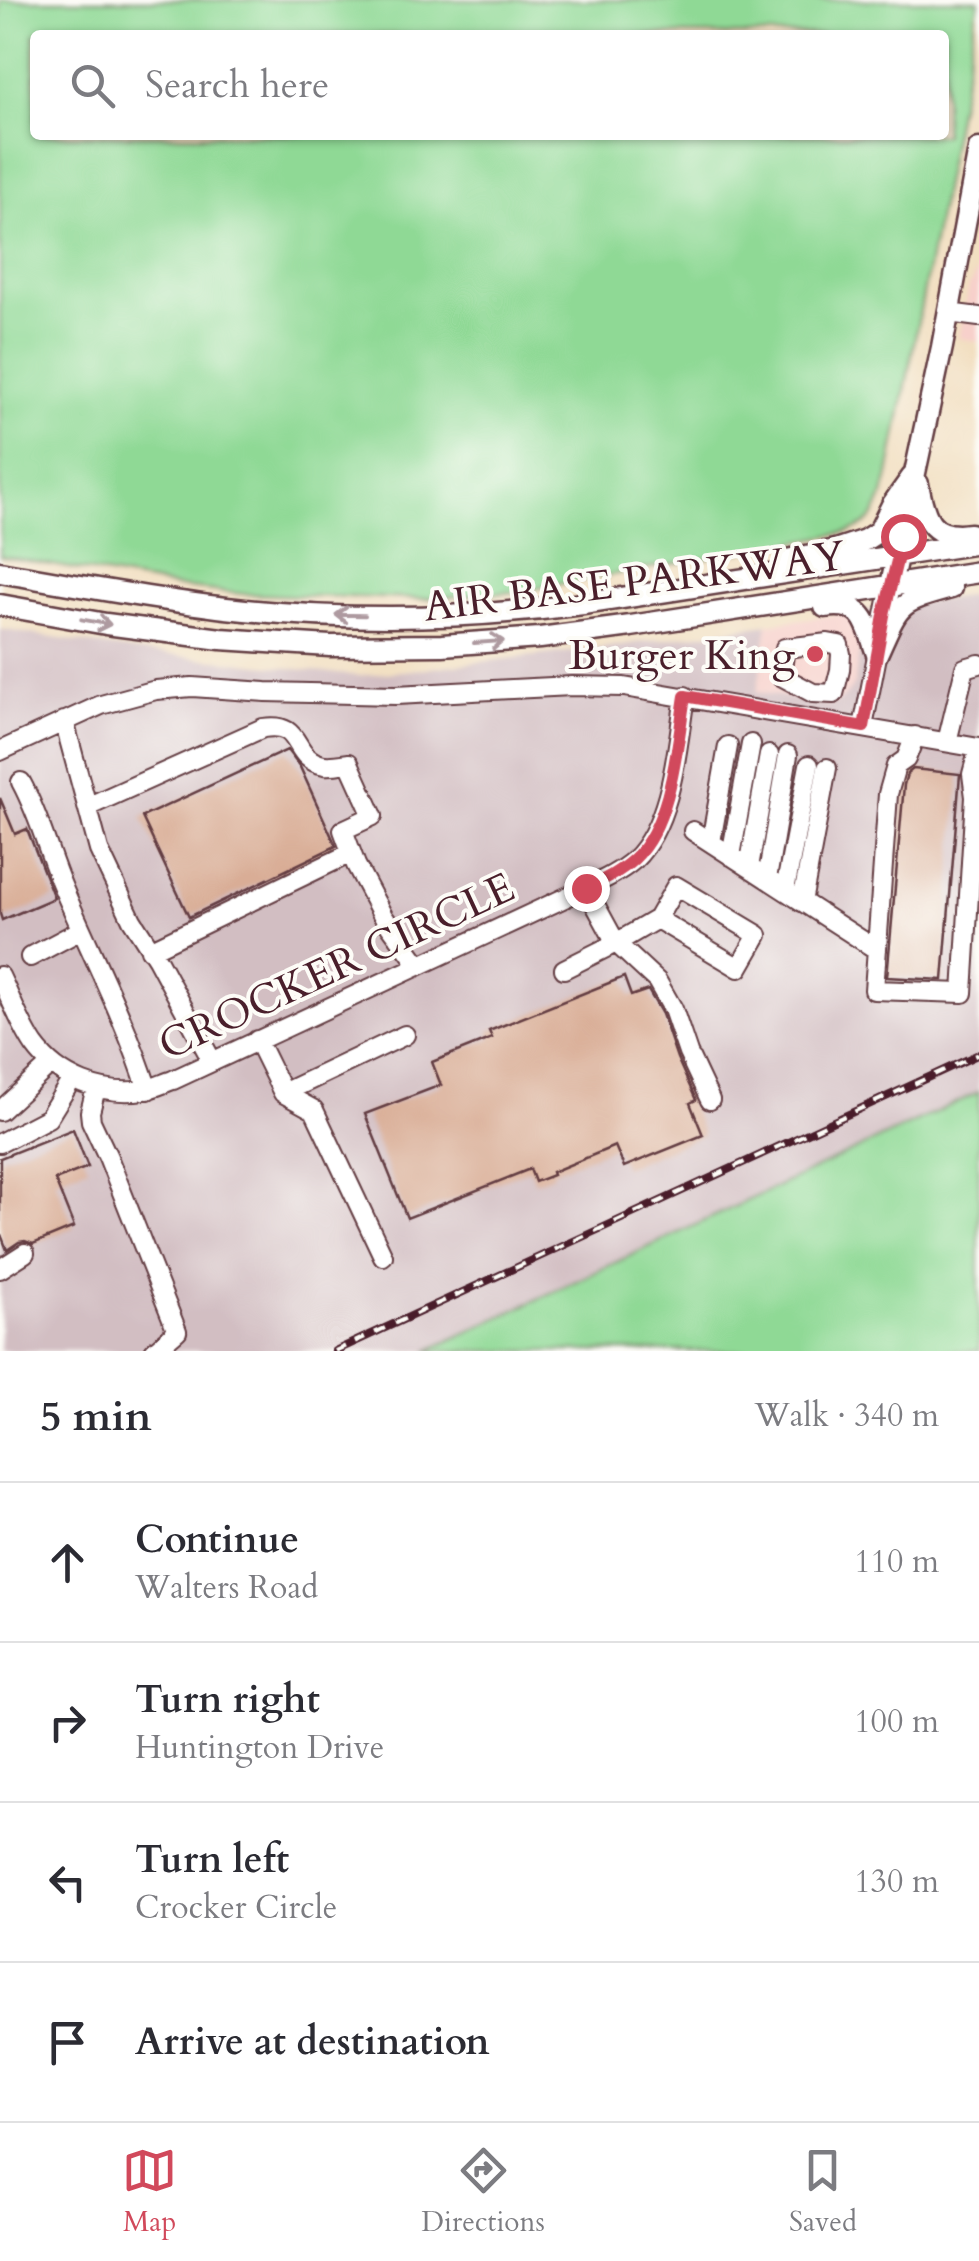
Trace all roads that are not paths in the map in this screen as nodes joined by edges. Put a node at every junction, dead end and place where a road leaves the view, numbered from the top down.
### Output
1 (979, 149) edge
2 (971, 240) edge
3 (948, 312) junction
4 (979, 317) edge
5 (916, 472) junction
6 (979, 532) edge
7 (979, 543) edge
8 (898, 556) junction
9 (0, 572) edge
10 (979, 572) edge
11 (979, 580) edge
12 (891, 585) junction
13 (666, 592) junction
14 (0, 605) edge
15 (680, 618) junction
16 (877, 654) junction
17 (979, 664) edge
18 (685, 696) junction
19 (64, 721) junction
20 (864, 727) junction
21 (915, 736) junction
22 (948, 742) junction
23 (750, 744) dead end
24 (728, 746) dead end
25 (979, 748) edge
26 (0, 751) edge
27 (21, 782) dead end
28 (88, 807) junction
29 (693, 831) dead end
30 (711, 842) junction
31 (352, 853) junction
32 (731, 856) junction
33 (749, 867) junction
34 (768, 879) junction
35 (586, 888) junction
36 (785, 890) junction
37 (802, 902) junction
38 (657, 919) junction
39 (81, 930) junction
40 (616, 943) junction
41 (150, 950) junction
42 (876, 950) junction
43 (30, 957) dead end
44 (419, 964) junction
45 (564, 969) dead end
46 (0, 976) edge
47 (971, 988) edge
48 (405, 1035) dead end
49 (258, 1040) junction
50 (212, 1062) junction
51 (51, 1064) junction
52 (72, 1078) junction
53 (96, 1088) junction
54 (148, 1090) junction
55 (283, 1093) junction
56 (710, 1100) dead end
57 (1, 1107) edge
58 (0, 1143) edge
59 (25, 1253) dead end
60 (383, 1256) dead end
61 (0, 1269) edge
62 (154, 1351) edge

1 - 2 main road
2 - 3 main road
3 - 4 street
3 - 5 main road
5 - 6 main road
5 - 8 main road
5 - 13 main road
7 - 8 main road, AIR BASE PARKWAY
8 - 12 main road
8 - 13 main road, AIR BASE PARKWAY
13 -> 9 main road, AIR BASE PARKWAY
10 - 12 main road, AIR BASE PARKWAY
11 - 16 main road
12 - 15 main road, AIR BASE PARKWAY
12 - 16 street
14 -> 15 main road, AIR BASE PARKWAY
15 - 16 main road
16 - 20 street
17 - 22 street
18 - 19 street
18 - 20 street
18 - 35 street, CROCKER CIRCLE
19 - 26 street
19 - 28 street
20 - 21 street
21 - 22 street
21 - 42 street
22 - 25 street
23 - 32 street
24 - 30 street
25 - 47 street
27 - 39 street
28 - 31 street
28 - 41 street
29 - 30 street
30 - 32 street
31 - 41 street
31 - 44 street
32 - 33 street
33 - 34 street
33 - 34 street
34 - 36 street
35 - 40 street
35 - 44 street, CROCKER CIRCLE
36 - 37 street
36 - 37 street
37 - 42 street
38 - 38 street
38 - 40 street
39 - 43 street
39 - 54 street
40 - 45 street
40 - 56 street
41 - 50 street
42 - 47 street
44 - 49 street, CROCKER CIRCLE
46 - 51 street, CROCKER CIRCLE
48 - 55 street
49 - 50 street, CROCKER CIRCLE
49 - 55 street
50 - 54 street, CROCKER CIRCLE
51 - 52 street, CROCKER CIRCLE
51 - 57 street
52 - 53 street, CROCKER CIRCLE
52 - 58 street
53 - 54 street, CROCKER CIRCLE
53 - 62 street
55 - 60 street
59 - 61 street

